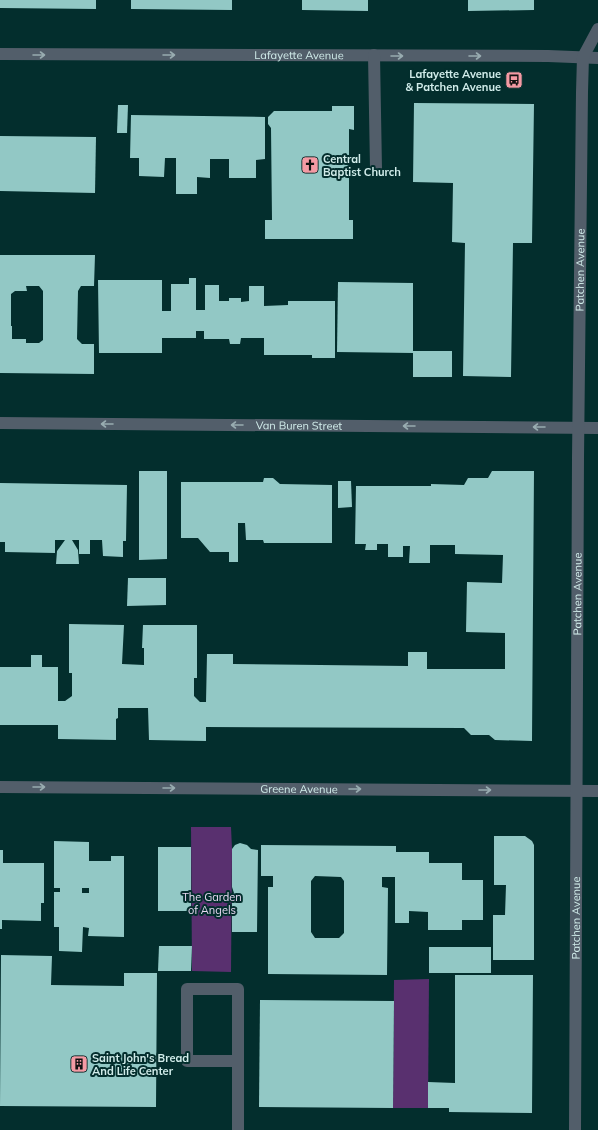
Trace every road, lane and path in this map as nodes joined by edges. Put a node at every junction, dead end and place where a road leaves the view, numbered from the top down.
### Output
1 (598, 29) edge
2 (0, 54) edge
3 (374, 55) junction
4 (583, 58) junction
5 (598, 58) edge
6 (376, 169) dead end
7 (0, 423) edge
8 (578, 427) junction
9 (598, 428) edge
10 (0, 787) edge
11 (577, 791) junction
12 (598, 791) edge
13 (238, 1061) junction
14 (238, 1130) edge
15 (575, 1130) edge

1 - 4 street
2 -> 3 street, Lafayette Avenue
3 -> 4 street, Lafayette Avenue
3 - 6 street
4 - 5 street, Lafayette Avenue
4 - 8 street, Patchen Avenue
8 -> 7 street, Van Buren Street
8 - 9 street, Van Buren Street
8 - 11 street, Patchen Avenue
10 -> 11 street, Greene Avenue
11 - 12 street, Greene Avenue
11 - 15 street, Patchen Avenue
13 - 13 street
13 - 14 street

